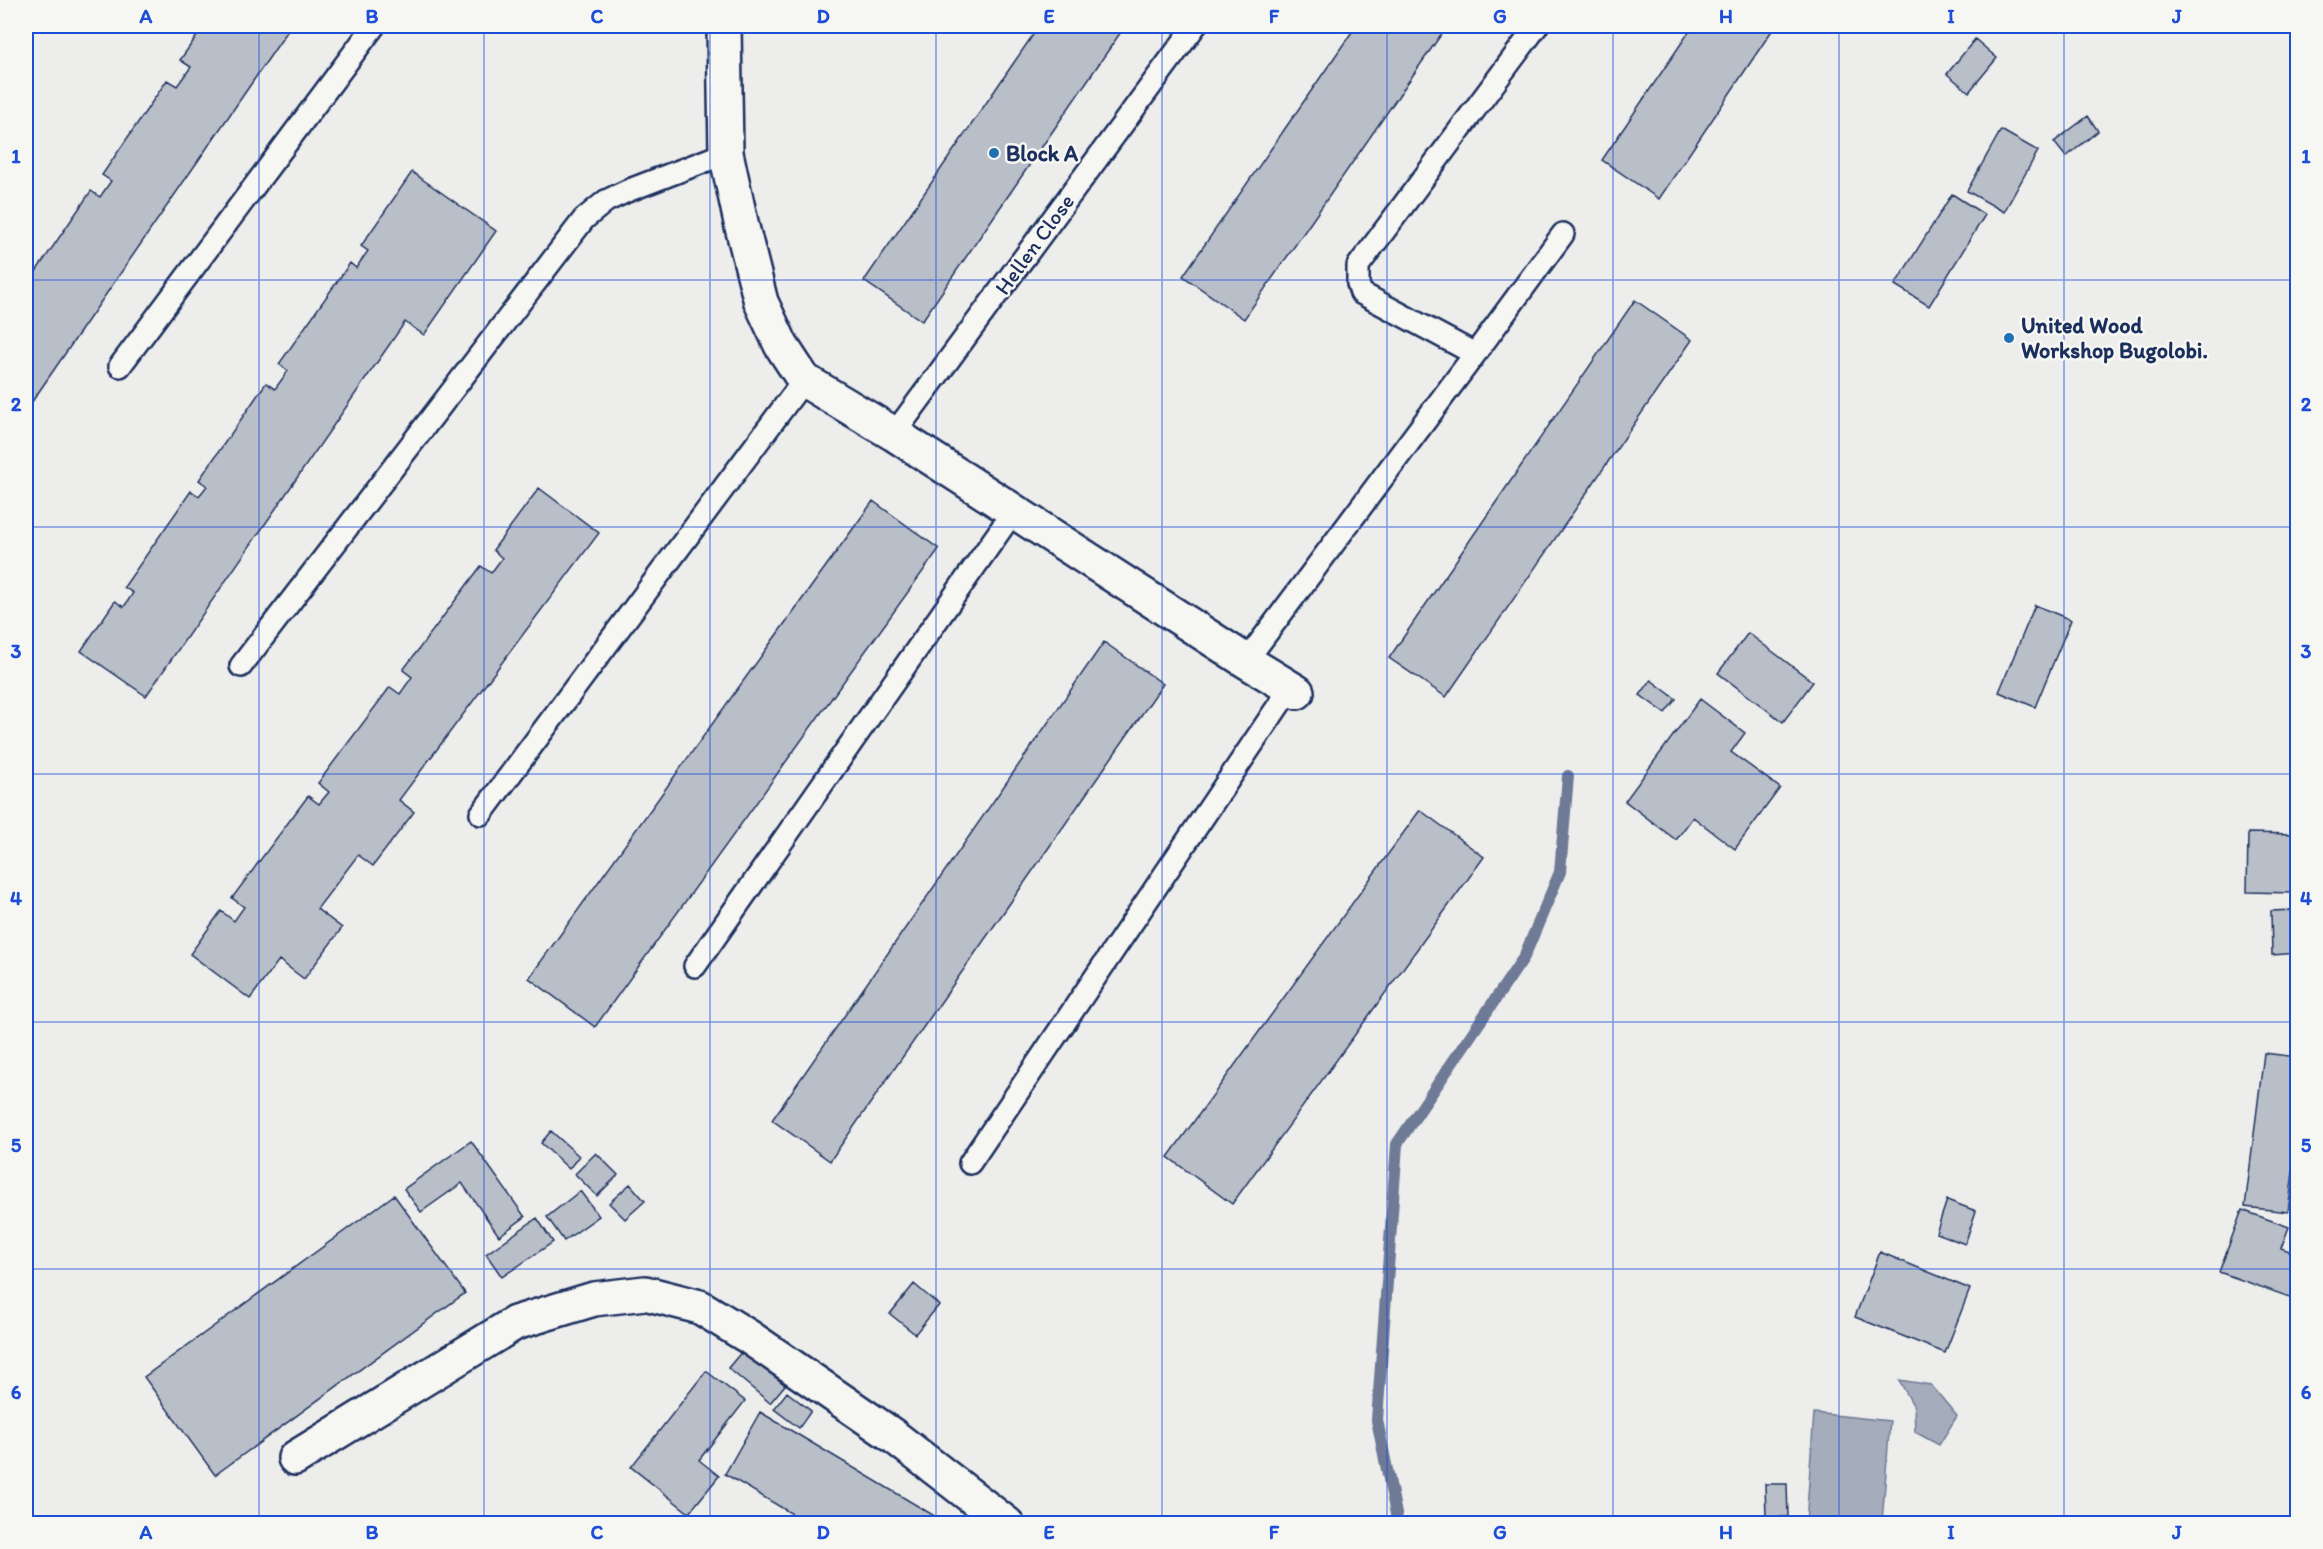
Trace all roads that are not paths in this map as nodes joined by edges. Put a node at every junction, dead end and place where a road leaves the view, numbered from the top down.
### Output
1 (374, 26) edge
2 (724, 26) edge
3 (1196, 26) edge
4 (1537, 26) edge
5 (726, 153) junction
6 (1563, 234) dead end
7 (1475, 354) junction
8 (120, 366) dead end
9 (804, 380) junction
10 (894, 434) junction
11 (1013, 512) junction
12 (1246, 662) junction
13 (242, 666) dead end
14 (1294, 690) joint
15 (481, 814) dead end
16 (695, 966) dead end
17 (970, 1163) dead end
18 (295, 1458) dead end
19 (1006, 1524) edge

1 - 8 lane
2 - 5 street
3 - 10 lane, Hellen Close
4 - 7 lane
5 - 9 street
5 - 13 lane
6 - 7 lane
7 - 12 lane
9 - 10 street
9 - 15 lane
10 - 11 street
11 - 12 street
11 - 16 lane
12 - 14 street
14 - 17 lane
18 - 19 street

